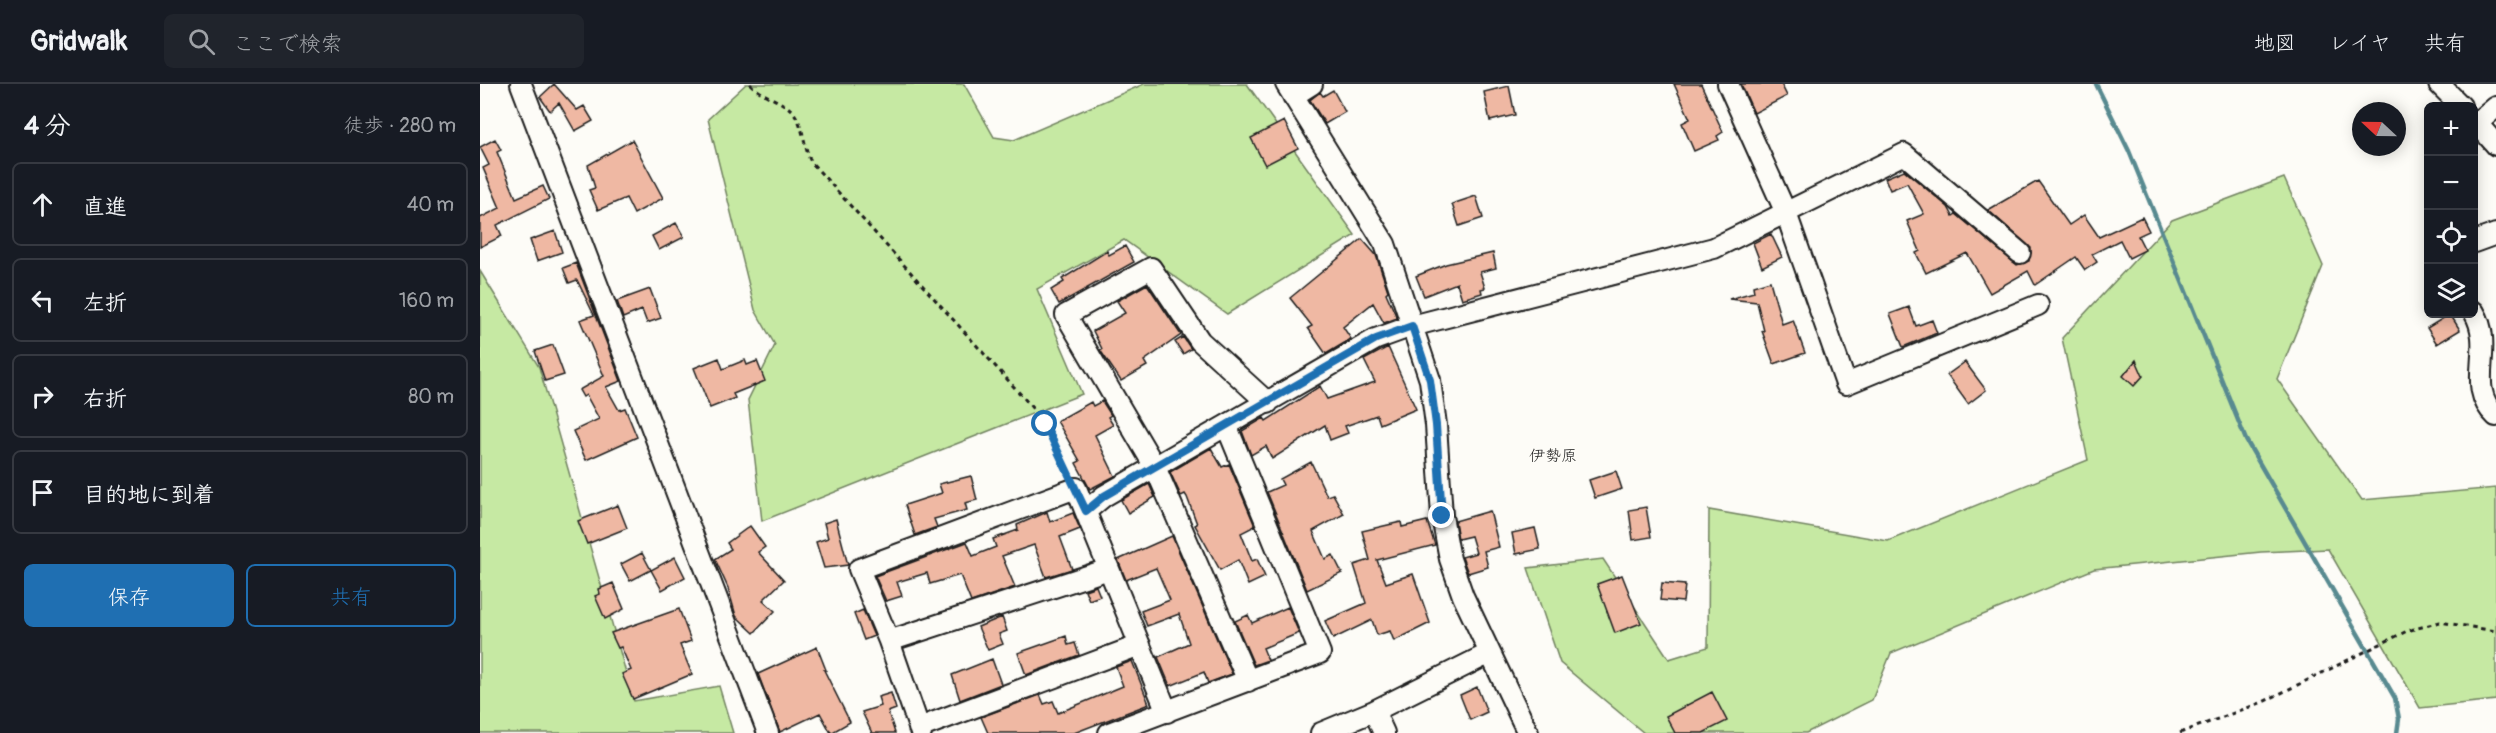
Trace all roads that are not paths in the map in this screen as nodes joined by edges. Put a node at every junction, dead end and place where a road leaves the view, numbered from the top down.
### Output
1 (521, 84) edge
2 (1312, 84) edge
3 (1728, 84) edge
4 (2439, 84) edge
5 (1289, 90) edge
6 (2457, 102) edge
7 (2496, 107) edge
8 (2478, 119) edge
9 (2478, 124) edge
10 (2496, 145) edge
11 (1786, 213) junction
12 (2496, 234) edge
13 (2478, 241) edge
14 (2020, 254) dead end
15 (2038, 305) dead end
16 (2477, 318) edge
17 (1412, 326) junction
18 (1268, 403) junction
19 (2496, 416) edge
20 (1227, 426) junction
21 (1155, 467) junction
22 (1086, 511) junction
23 (1109, 569) junction
24 (889, 641) junction
25 (1140, 645) junction
26 (1490, 653) junction
27 (1248, 681) junction
28 (1374, 711) junction
29 (1159, 721) edge
30 (920, 730) edge
31 (768, 733) edge
32 (1109, 733) edge
33 (1321, 733) edge
34 (1384, 733) edge
35 (1528, 733) edge

1 - 31 street
2 - 5 street
3 - 11 street
4 - 6 street
5 - 17 street
7 - 8 street
9 - 10 street
11 - 14 street
11 - 15 street
11 - 17 street
12 - 13 street
16 - 19 street
17 - 18 street
17 - 26 street
18 - 20 street
18 - 21 street
20 - 21 street
20 - 27 street
21 - 22 street
21 - 27 street
22 - 23 street
22 - 24 street
23 - 24 street
23 - 25 street
24 - 30 street
25 - 29 street
25 - 30 street
26 - 28 street
26 - 35 street
27 - 29 street
28 - 33 street
28 - 34 street
29 - 32 street

